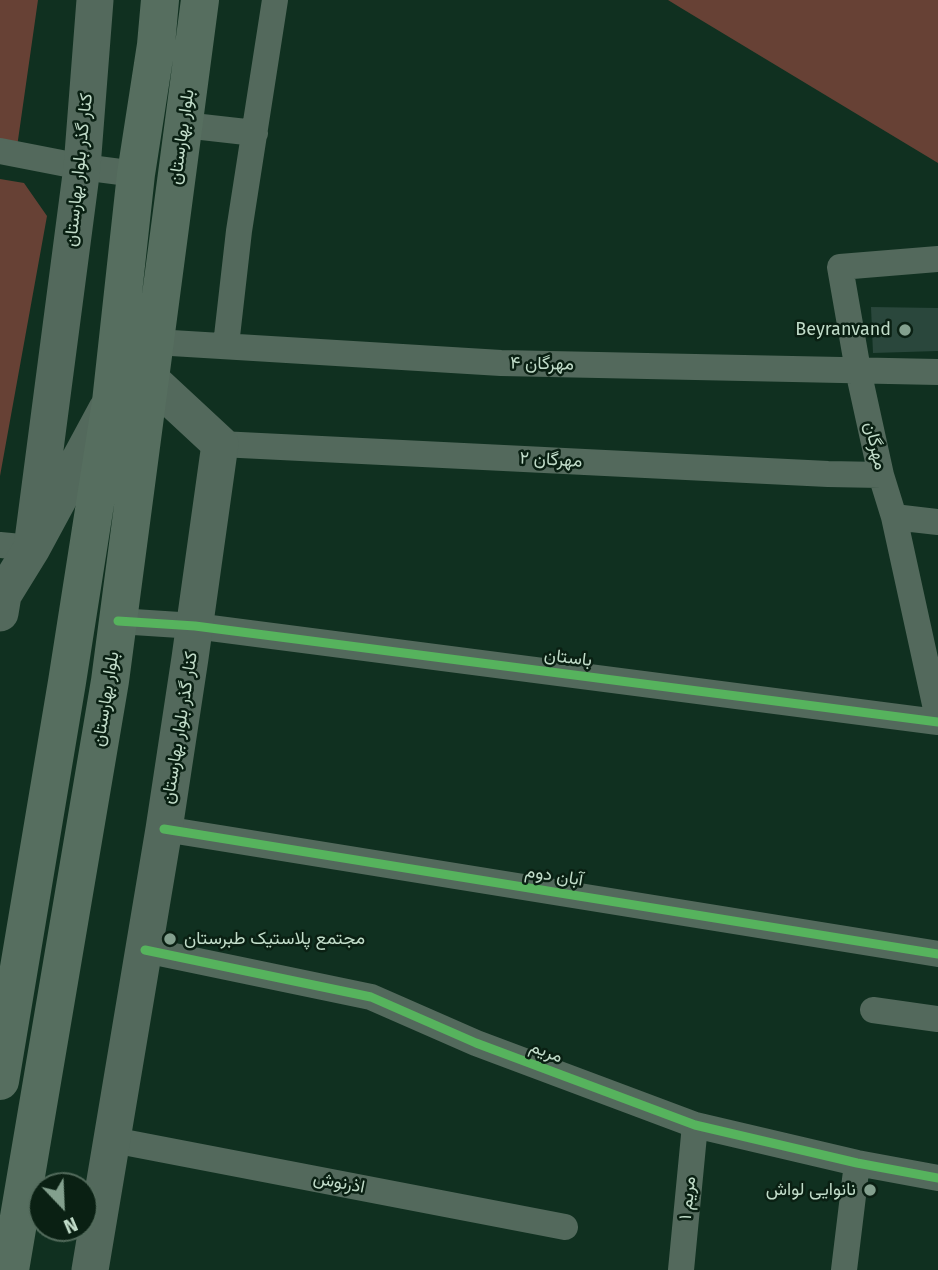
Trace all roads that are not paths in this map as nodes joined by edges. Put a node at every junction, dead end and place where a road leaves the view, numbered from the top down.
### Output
1 (95, 0) edge
2 (160, 0) edge
3 (200, 0) edge
4 (275, 0) edge
5 (184, 125) junction
6 (255, 133) junction
7 (0, 151) edge
8 (82, 167) junction
9 (135, 174) junction
10 (938, 259) edge
11 (155, 342) junction
12 (226, 345) junction
13 (858, 370) junction
14 (938, 372) edge
15 (150, 379) junction
16 (111, 402) junction
17 (220, 444) junction
18 (881, 475) junction
19 (894, 517) junction
20 (938, 522) edge
21 (16, 547) edge
22 (0, 613) edge
23 (118, 621) junction
24 (195, 625) junction
25 (938, 720) edge
26 (164, 829) junction
27 (145, 950) junction
28 (938, 954) edge
29 (17, 979) junction
30 (59, 987) junction
31 (873, 1010) dead end
32 (938, 1019) edge
33 (0, 1081) edge
34 (0, 1099) edge
35 (37, 1111) junction
36 (695, 1125) junction
37 (113, 1140) junction
38 (857, 1163) junction
39 (938, 1178) edge
40 (565, 1227) dead end
41 (10, 1270) edge
42 (90, 1270) edge
43 (681, 1270) edge
44 (844, 1270) edge

1 - 8 main road, کنار گذر بلوار بهارستان
2 - 9 main road
3 - 5 main road, بلوار بهارستان
4 - 6 street
5 - 6 street
5 - 11 main road, بلوار بهارستان
6 - 12 street
7 - 8 street
8 - 9 street
8 - 21 main road, کنار گذر بلوار بهارستان
9 - 16 main road
10 - 13 street, مهرگان
11 - 12 street, مهرگان ۴
11 - 15 main road, بلوار بهارستان
12 - 13 street, مهرگان ۴
13 - 14 street, مهرگان ۴
13 - 18 street, مهرگان
15 - 17 main road
15 - 23 main road, بلوار بهارستان
16 - 21 main road, کنار گذر بلوار بهارستان
16 - 29 main road
17 - 18 street, مهرگان ۲
17 - 24 main road, کنار گذر بلوار بهارستان
18 - 19 street, مهرگان
19 - 20 street
19 - 25 street, مهرگان
21 - 22 main road, کنار گذر بلوار بهارستان
23 - 24 street, باستان
23 - 30 main road, بلوار بهارستان
24 - 25 street, باستان
24 - 26 main road, کنار گذر بلوار بهارستان
26 - 27 main road, کنار گذر بلوار بهارستان
26 - 28 street, آبان دوم
27 - 36 street, مریم
27 - 37 main road, کنار گذر بلوار بهارستان
29 - 30 main road
29 - 33 main road
30 - 35 main road, بلوار بهارستان
31 - 32 street
34 - 35 main road
35 - 41 main road, بلوار بهارستان
36 - 38 street, مریم
36 - 43 street, مریم ۱
37 - 40 street, اذرنوش
37 - 42 main road, کنار گذر بلوار بهارستان
38 - 39 street, مریم
38 - 44 street

